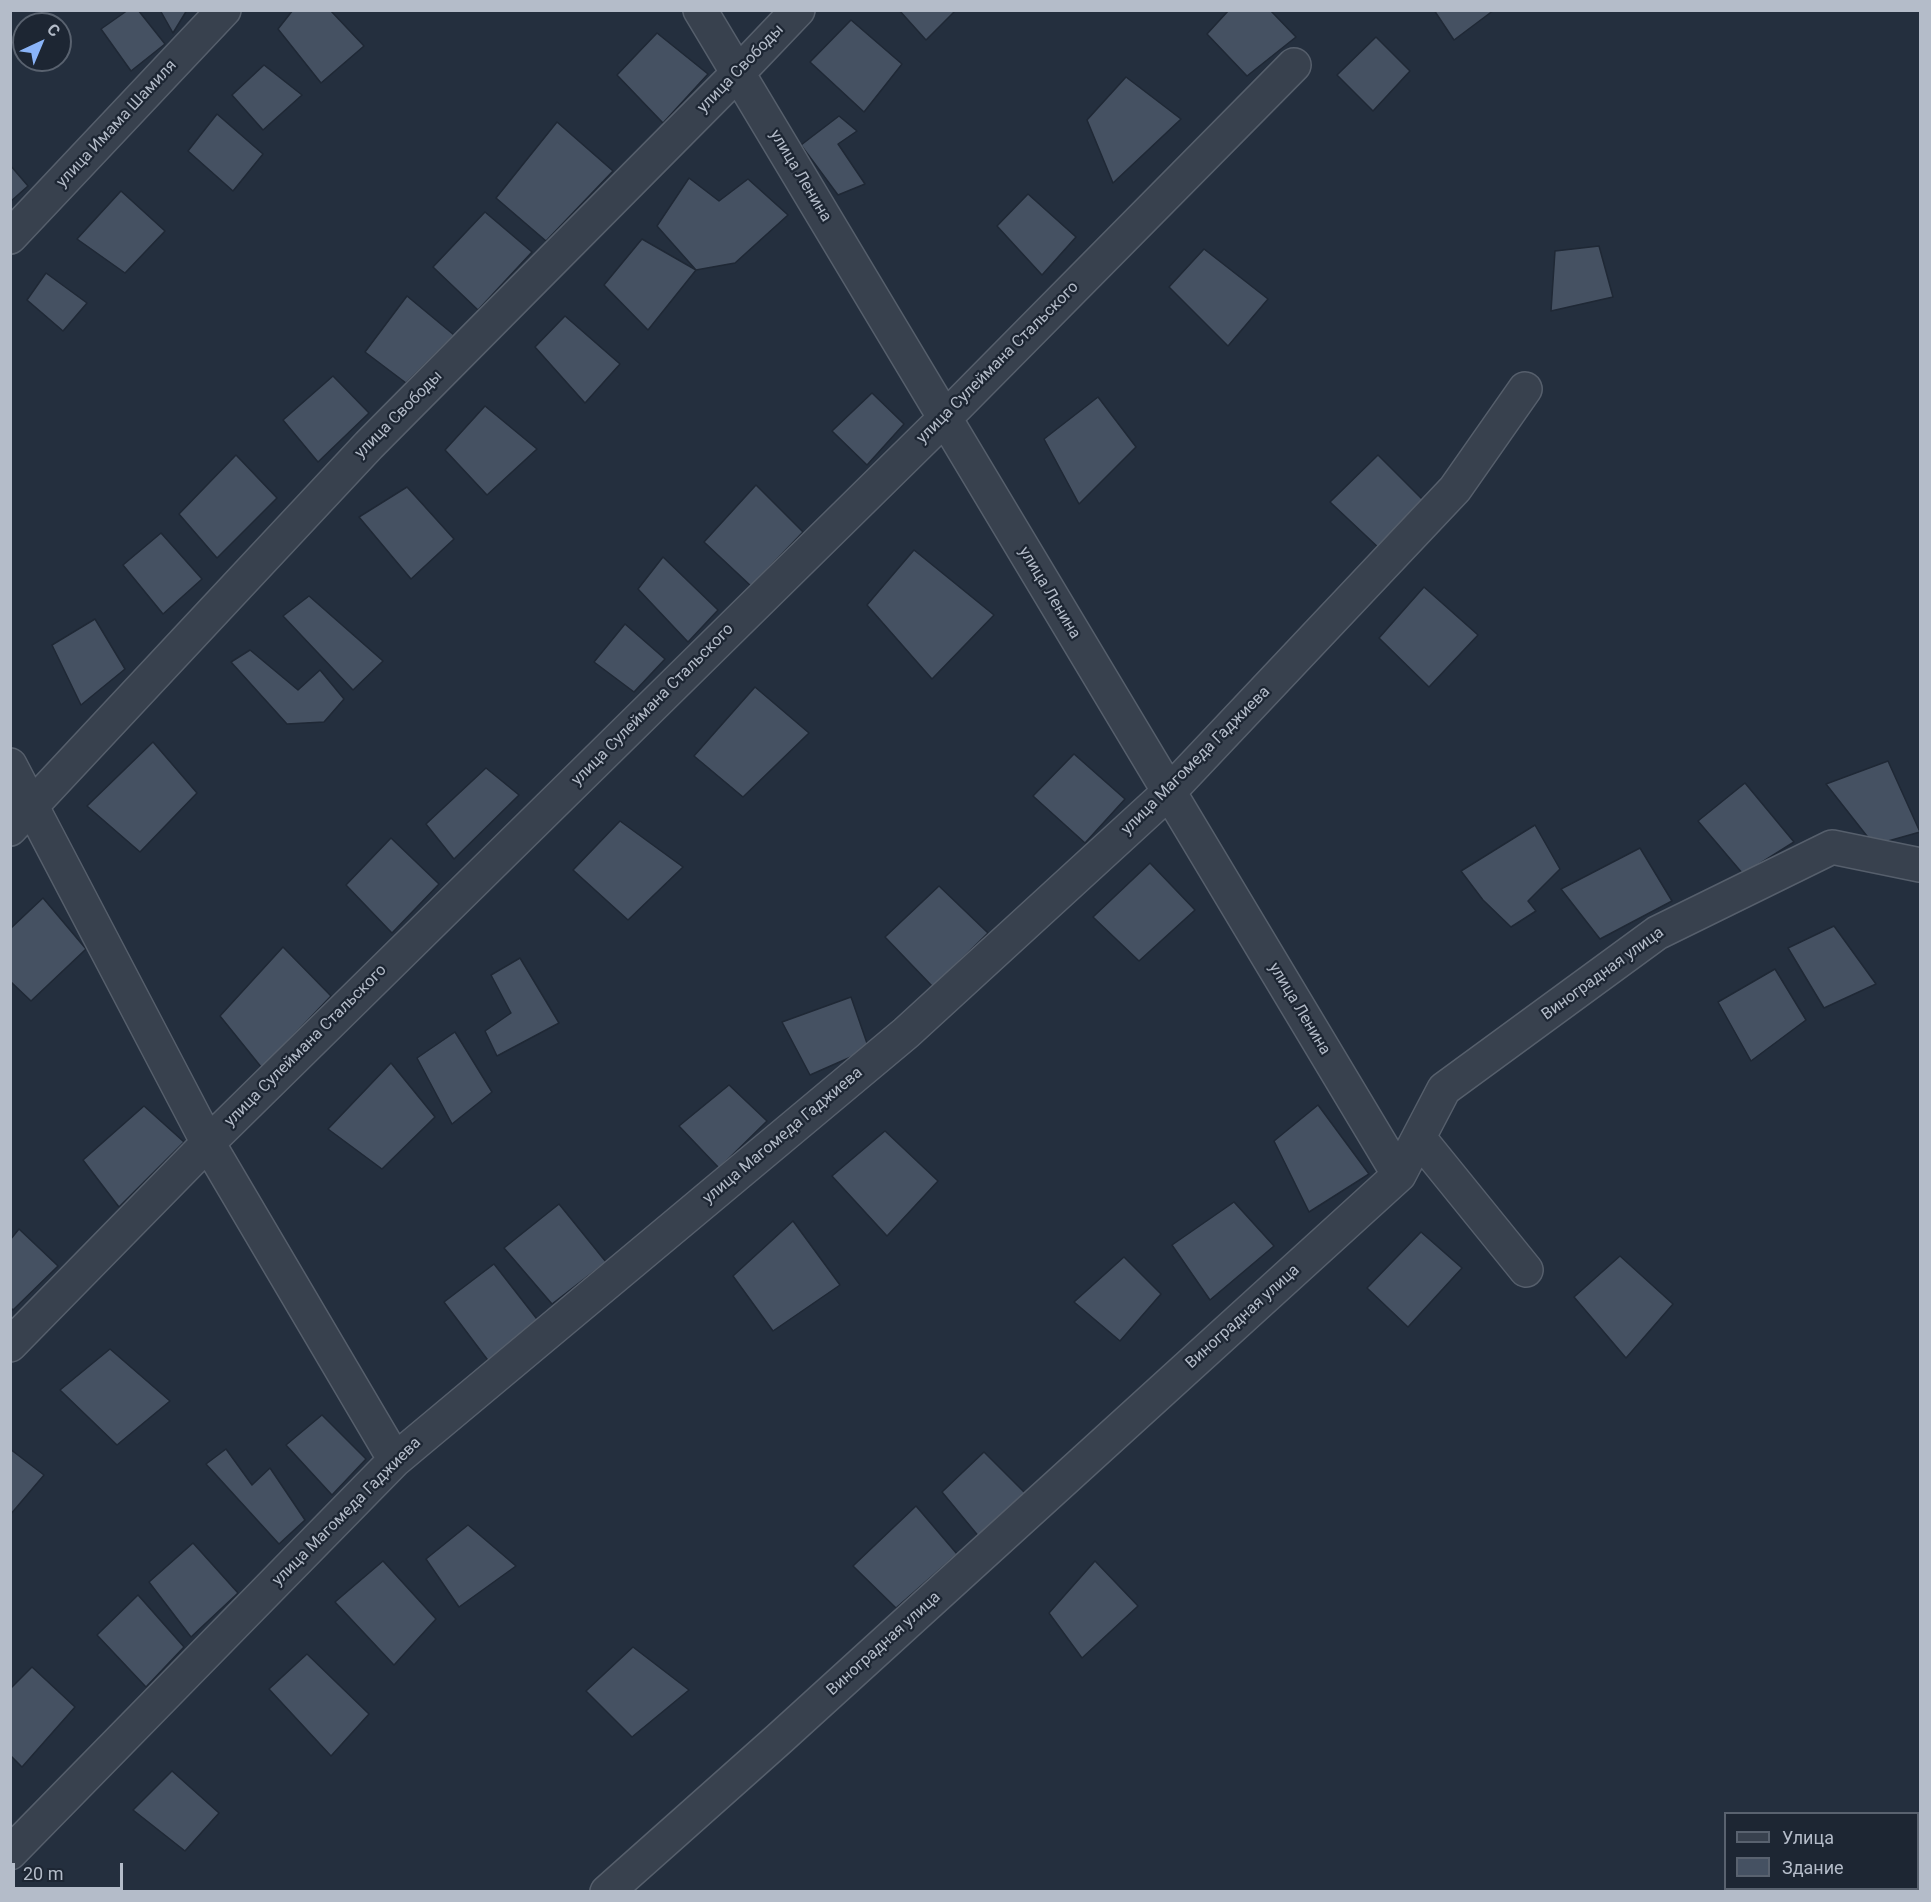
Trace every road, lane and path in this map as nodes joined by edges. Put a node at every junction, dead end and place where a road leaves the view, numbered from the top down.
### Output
1 (224, 10) edge
2 (700, 10) edge
3 (798, 10) edge
4 (1294, 64) dead end
5 (738, 73) junction
6 (10, 237) edge
7 (1525, 389) dead end
8 (945, 418) junction
9 (10, 765) edge
10 (1169, 792) junction
11 (21, 817) edge
12 (1920, 865) edge
13 (1419, 1138) junction
14 (208, 1143) junction
15 (1399, 1175) junction
16 (1526, 1270) dead end
17 (10, 1345) edge
18 (394, 1460) junction
19 (10, 1853) edge
20 (607, 1892) edge

1 - 6 street, улица Имама Шамиля
2 - 5 street, улица Ленина
3 - 5 street, улица Свободы
4 - 8 street, улица Сулеймана Стальского
5 - 8 street, улица Ленина
5 - 11 street, улица Свободы
7 - 10 street, улица Магомеда Гаджиева
8 - 10 street, улица Ленина
8 - 14 street, улица Сулеймана Стальского
9 - 11 street
10 - 15 street, улица Ленина
10 - 18 street, улица Магомеда Гаджиева
11 - 14 street
12 - 13 street, Виноградная улица
13 - 15 street, Виноградная улица
13 - 16 street
14 - 17 street, улица Сулеймана Стальского
14 - 18 street
15 - 20 street, Виноградная улица
18 - 19 street, улица Магомеда Гаджиева

